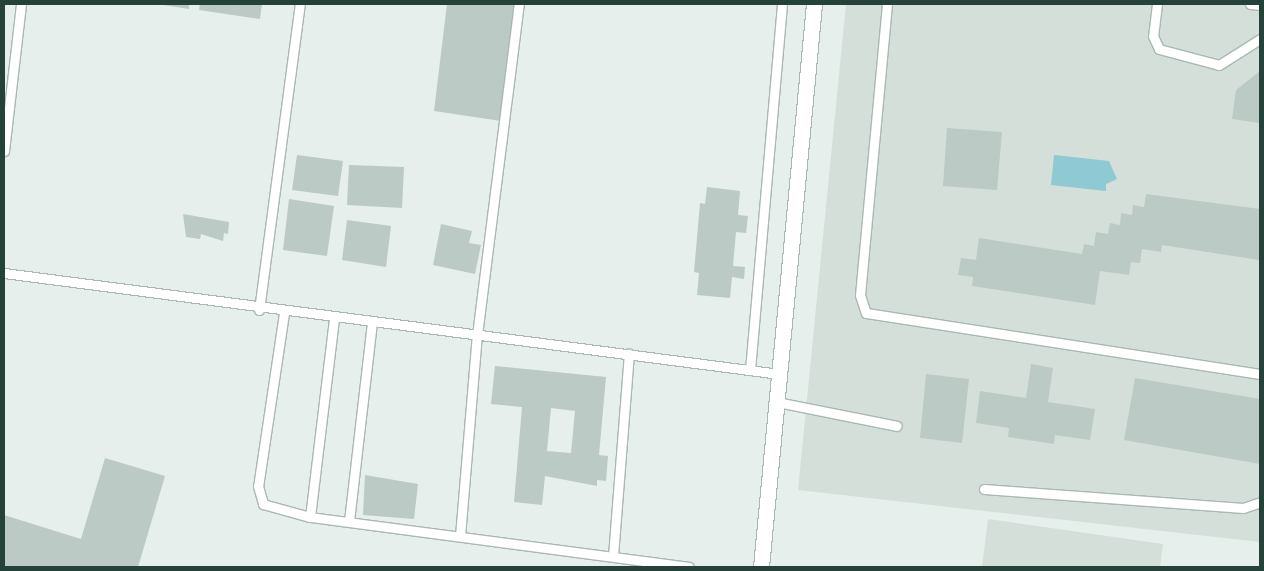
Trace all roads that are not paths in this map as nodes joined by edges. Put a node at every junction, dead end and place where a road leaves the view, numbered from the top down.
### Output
1 (21, 4) edge
2 (300, 4) edge
3 (519, 4) edge
4 (782, 4) edge
5 (814, 4) edge
6 (887, 4) edge
7 (1157, 4) edge
8 (1250, 4) edge
9 (1260, 5) edge
10 (1260, 39) edge
11 (4, 151) edge
12 (4, 274) edge
13 (259, 310) junction
14 (284, 313) junction
15 (334, 319) junction
16 (372, 323) junction
17 (477, 335) junction
18 (629, 354) junction
19 (750, 370) junction
20 (780, 374) junction
21 (1260, 374) edge
22 (777, 402) junction
23 (897, 426) dead end
24 (984, 489) dead end
25 (1260, 502) edge
26 (310, 517) junction
27 (348, 521) junction
28 (460, 536) junction
29 (614, 556) junction
30 (689, 567) edge
31 (761, 567) edge

1 - 11 lane
2 - 13 lane
3 - 17 lane
4 - 19 lane
5 - 20 street
6 - 21 lane
7 - 10 lane
8 - 9 lane
12 - 13 lane
13 - 14 lane
14 - 15 lane
14 - 26 lane
15 - 16 lane
15 - 26 lane
16 - 17 lane
16 - 27 lane
17 - 18 lane
17 - 28 lane
18 - 19 lane
18 - 29 lane
19 - 20 lane
20 - 22 street
22 - 23 lane
22 - 31 street
24 - 25 lane
26 - 27 lane
27 - 28 lane
28 - 29 lane
29 - 30 lane

